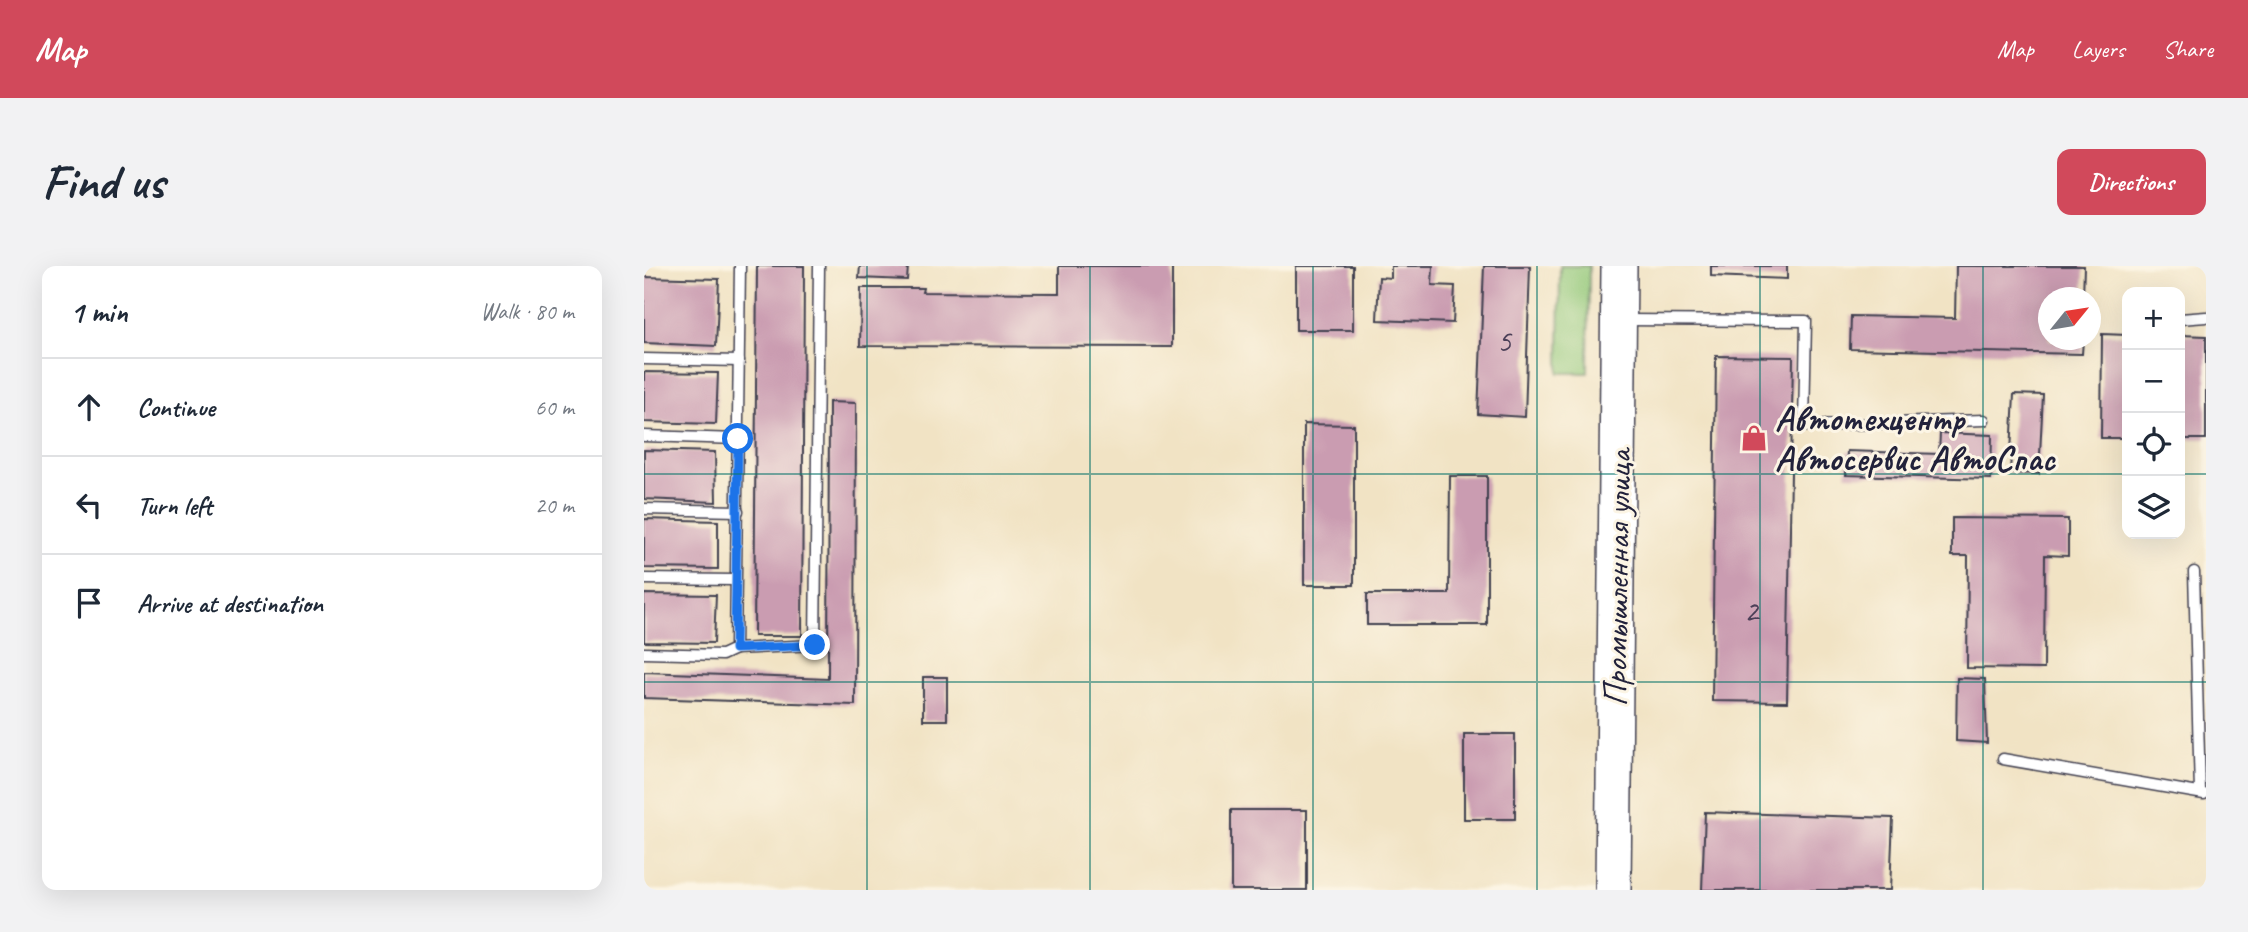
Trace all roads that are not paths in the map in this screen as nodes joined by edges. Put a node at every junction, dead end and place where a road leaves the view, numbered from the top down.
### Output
1 (740, 266) edge
2 (819, 266) edge
3 (1619, 266) edge
4 (2206, 317) edge
5 (2185, 319) edge
6 (1619, 320) junction
7 (644, 359) edge
8 (739, 360) junction
9 (1984, 420) dead end
10 (644, 436) edge
11 (738, 439) junction
12 (644, 509) edge
13 (737, 511) junction
14 (2194, 572) dead end
15 (644, 579) edge
16 (735, 580) junction
17 (735, 649) junction
18 (644, 653) edge
19 (2003, 759) dead end
20 (2203, 794) edge
21 (1614, 890) edge

1 - 8 lane
2 - 17 lane
3 - 6 main road, Промышленная улица
4 - 5 lane
6 - 9 lane
6 - 21 main road, Промышленная улица
7 - 8 lane
8 - 11 lane
10 - 11 lane
11 - 13 lane
12 - 13 lane
13 - 16 lane
14 - 20 lane
15 - 16 lane
16 - 17 lane
17 - 18 lane
19 - 20 lane

